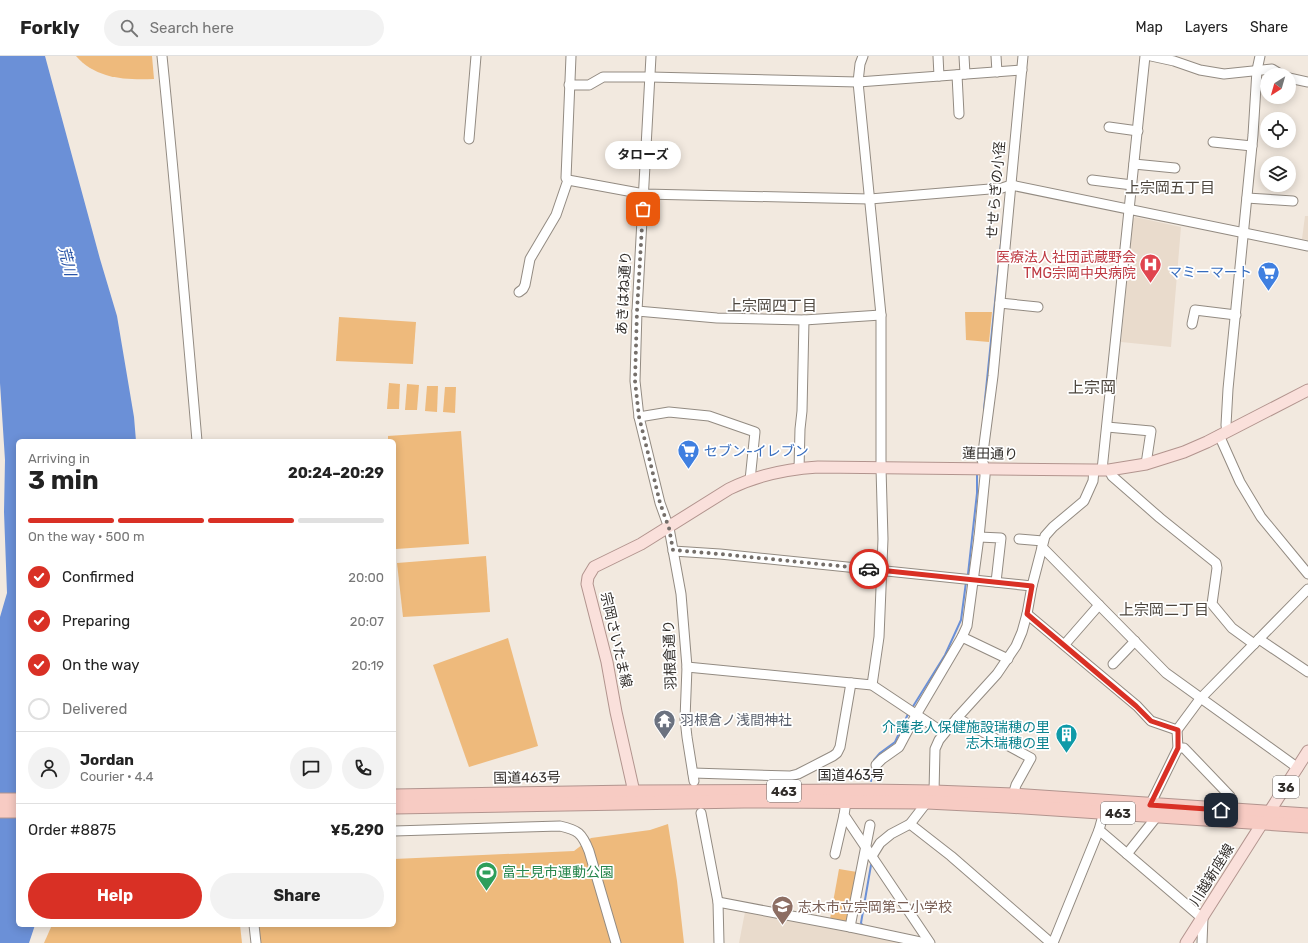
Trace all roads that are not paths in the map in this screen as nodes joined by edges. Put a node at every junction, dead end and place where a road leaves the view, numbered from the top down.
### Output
1 (162, 56) edge
2 (476, 56) edge
3 (571, 56) edge
4 (650, 56) edge
5 (863, 56) edge
6 (938, 56) edge
7 (964, 56) edge
8 (996, 56) edge
9 (1023, 56) edge
10 (1145, 56) edge
11 (1151, 56) edge
12 (1260, 56) edge
13 (1019, 70) junction
14 (1257, 70) junction
15 (1260, 70) edge
16 (997, 72) junction
17 (961, 74) junction
18 (939, 76) junction
19 (650, 77) junction
20 (1296, 79) edge
21 (858, 82) junction
22 (1308, 82) edge
23 (569, 85) junction
24 (959, 114) dead end
25 (1109, 127) dead end
26 (1138, 131) junction
27 (469, 139) dead end
28 (1213, 142) dead end
29 (1252, 146) junction
30 (1134, 164) junction
31 (1175, 168) dead end
32 (568, 180) junction
33 (1092, 180) dead end
34 (1132, 184) junction
35 (1011, 185) junction
36 (644, 194) junction
37 (1247, 198) junction
38 (870, 199) junction
39 (1293, 202) dead end
40 (1130, 206) junction
41 (1244, 233) junction
42 (1308, 246) edge
43 (519, 292) dead end
44 (1000, 303) junction
45 (1038, 307) dead end
46 (637, 311) junction
47 (881, 315) junction
48 (1236, 315) junction
49 (804, 320) junction
50 (1192, 324) dead end
51 (1308, 390) edge
52 (639, 417) junction
53 (1107, 426) junction
54 (1223, 433) junction
55 (197, 439) edge
56 (1146, 464) junction
57 (881, 468) junction
58 (985, 468) junction
59 (799, 469) junction
60 (1102, 470) junction
61 (750, 480) junction
62 (669, 528) junction
63 (979, 536) junction
64 (1019, 539) dead end
65 (1043, 544) junction
66 (673, 550) junction
67 (882, 570) junction
68 (1308, 574) edge
69 (973, 580) junction
70 (996, 582) junction
71 (1032, 586) junction
72 (1308, 589) edge
73 (1099, 605) junction
74 (1027, 614) junction
75 (962, 637) junction
76 (1135, 641) junction
77 (1257, 642) junction
78 (1065, 644) junction
79 (1008, 659) junction
80 (1113, 664) dead end
81 (687, 667) junction
82 (1308, 672) edge
83 (851, 683) junction
84 (872, 685) junction
85 (1200, 699) junction
86 (916, 715) junction
87 (957, 718) junction
88 (1178, 730) junction
89 (944, 733) junction
90 (1178, 748) junction
91 (1308, 751) edge
92 (876, 765) dead end
93 (1298, 768) junction
94 (1013, 795) junction
95 (396, 796) edge
96 (931, 797) junction
97 (634, 798) junction
98 (0, 800) edge
99 (16, 800) edge
100 (846, 802) junction
101 (396, 807) edge
102 (1154, 810) junction
103 (0, 811) edge
104 (16, 811) edge
105 (1235, 811) junction
106 (1104, 812) junction
107 (700, 813) dead end
108 (844, 815) junction
109 (1308, 815) edge
110 (1266, 818) junction
111 (910, 824) junction
112 (870, 825) dead end
113 (1308, 826) edge
114 (1099, 830) junction
115 (396, 831) edge
116 (866, 847) junction
117 (835, 854) dead end
118 (1127, 854) junction
119 (872, 856) junction
120 (718, 902) junction
121 (1202, 917) junction
122 (254, 927) edge
123 (850, 927) junction
124 (256, 943) edge
125 (616, 943) edge
126 (719, 943) edge
127 (925, 943) edge
128 (930, 943) edge
129 (1052, 943) edge
130 (1186, 943) edge
131 (1202, 943) edge

1 - 55 street
2 - 27 street
3 - 23 street
4 - 19 street, あきはね通り
5 - 21 street
6 - 18 street
7 - 17 street
8 - 16 street
9 - 13 street, せせらぎの小径
10 - 26 street
11 - 14 street
12 - 14 street
13 - 16 street
13 - 35 street, せせらぎの小径
14 - 15 street
14 - 29 street
16 - 17 street
17 - 18 street
17 - 24 street
18 - 21 street
19 - 21 street
19 - 23 street
19 - 36 street, あきはね通り
20 - 22 street
21 - 38 street
23 - 32 street
25 - 26 street
26 - 30 street
28 - 29 street
29 - 37 street
30 - 31 street
30 - 34 street
32 - 36 street
32 - 43 street
33 - 34 street
34 - 40 street
35 - 38 street
35 - 40 street
35 - 44 street, せせらぎの小径
36 - 38 street
36 - 46 street, あきはね通り
37 - 39 street
37 - 41 street
38 - 47 street
40 - 41 street
40 - 53 street
41 - 42 street
41 - 48 street
44 - 45 street
44 - 58 street, せせらぎの小径
46 - 49 street
46 - 52 street, あきはね通り
47 - 49 street
47 - 57 street
48 - 50 street
48 - 54 street
49 - 59 street
51 - 54 main road, 蓮田通り
52 - 61 street
52 - 62 street, あきはね通り
53 - 56 street
53 - 60 street
54 - 56 main road, 蓮田通り
54 - 68 street
56 - 60 main road, 蓮田通り
57 - 58 main road, 蓮田通り
57 - 59 main road, 蓮田通り
57 - 67 street
58 - 60 main road, 蓮田通り
58 - 63 street, せせらぎの小径
59 - 61 main road, 蓮田通り
60 - 65 street
60 - 77 street
61 - 62 main road, 蓮田通り
62 - 66 street, 羽根倉通り
62 - 97 main road, 宗岡さいたま線
63 - 69 street, せせらぎの小径
63 - 70 street
64 - 65 street
65 - 71 street
65 - 73 street
66 - 67 street
66 - 81 street, 羽根倉通り
67 - 69 street
67 - 84 street
69 - 70 street
69 - 75 street, せせらぎの小径
70 - 71 street
71 - 74 street
72 - 77 street
73 - 76 street
73 - 78 street
74 - 78 street
74 - 79 street
75 - 79 street
75 - 86 street, せせらぎの小径
76 - 80 street
76 - 85 street
77 - 82 street
77 - 85 street
78 - 88 street
79 - 87 street
81 - 83 street
81 - 83 street, 羽根倉通り
83 - 84 street
84 - 86 street
85 - 88 street
85 - 93 street
86 - 89 street
86 - 92 street, せせらぎの小径
87 - 89 street
87 - 94 street
88 - 90 street
89 - 96 street
90 - 102 street
90 - 105 street
91 - 93 main road, 36
93 - 110 main road, 36
94 - 96 highway, 国道463号 / 463
94 - 102 highway, 国道463号 / 463
95 - 97 highway, 国道463号 / 463
96 - 97 highway, 国道463号 / 463
96 - 100 highway, 国道463号 / 463
96 - 106 highway, 国道463号 / 463
96 - 111 street
97 - 100 highway, 国道463号 / 463
97 - 101 highway, 国道463号 / 463
98 - 99 highway
100 - 108 street
102 - 105 highway, 国道463号 / 463
102 - 106 highway, 国道463号 / 463
102 - 110 highway, 国道463号 / 463
102 - 118 street
103 - 104 highway
105 - 110 highway, 国道463号 / 463
106 - 114 street
107 - 120 street
108 - 116 street
108 - 117 street
109 - 110 highway, 国道463号 / 463
110 - 113 highway, 国道463号 / 463
110 - 121 main road, 川越新座線
111 - 119 street
111 - 129 street
112 - 116 street
114 - 118 street
114 - 129 street
115 - 125 street
116 - 119 street
116 - 123 street
118 - 121 street
119 - 128 street
120 - 123 street
120 - 126 street
121 - 130 main road, 川越新座線
121 - 131 street
122 - 124 street
123 - 127 street

